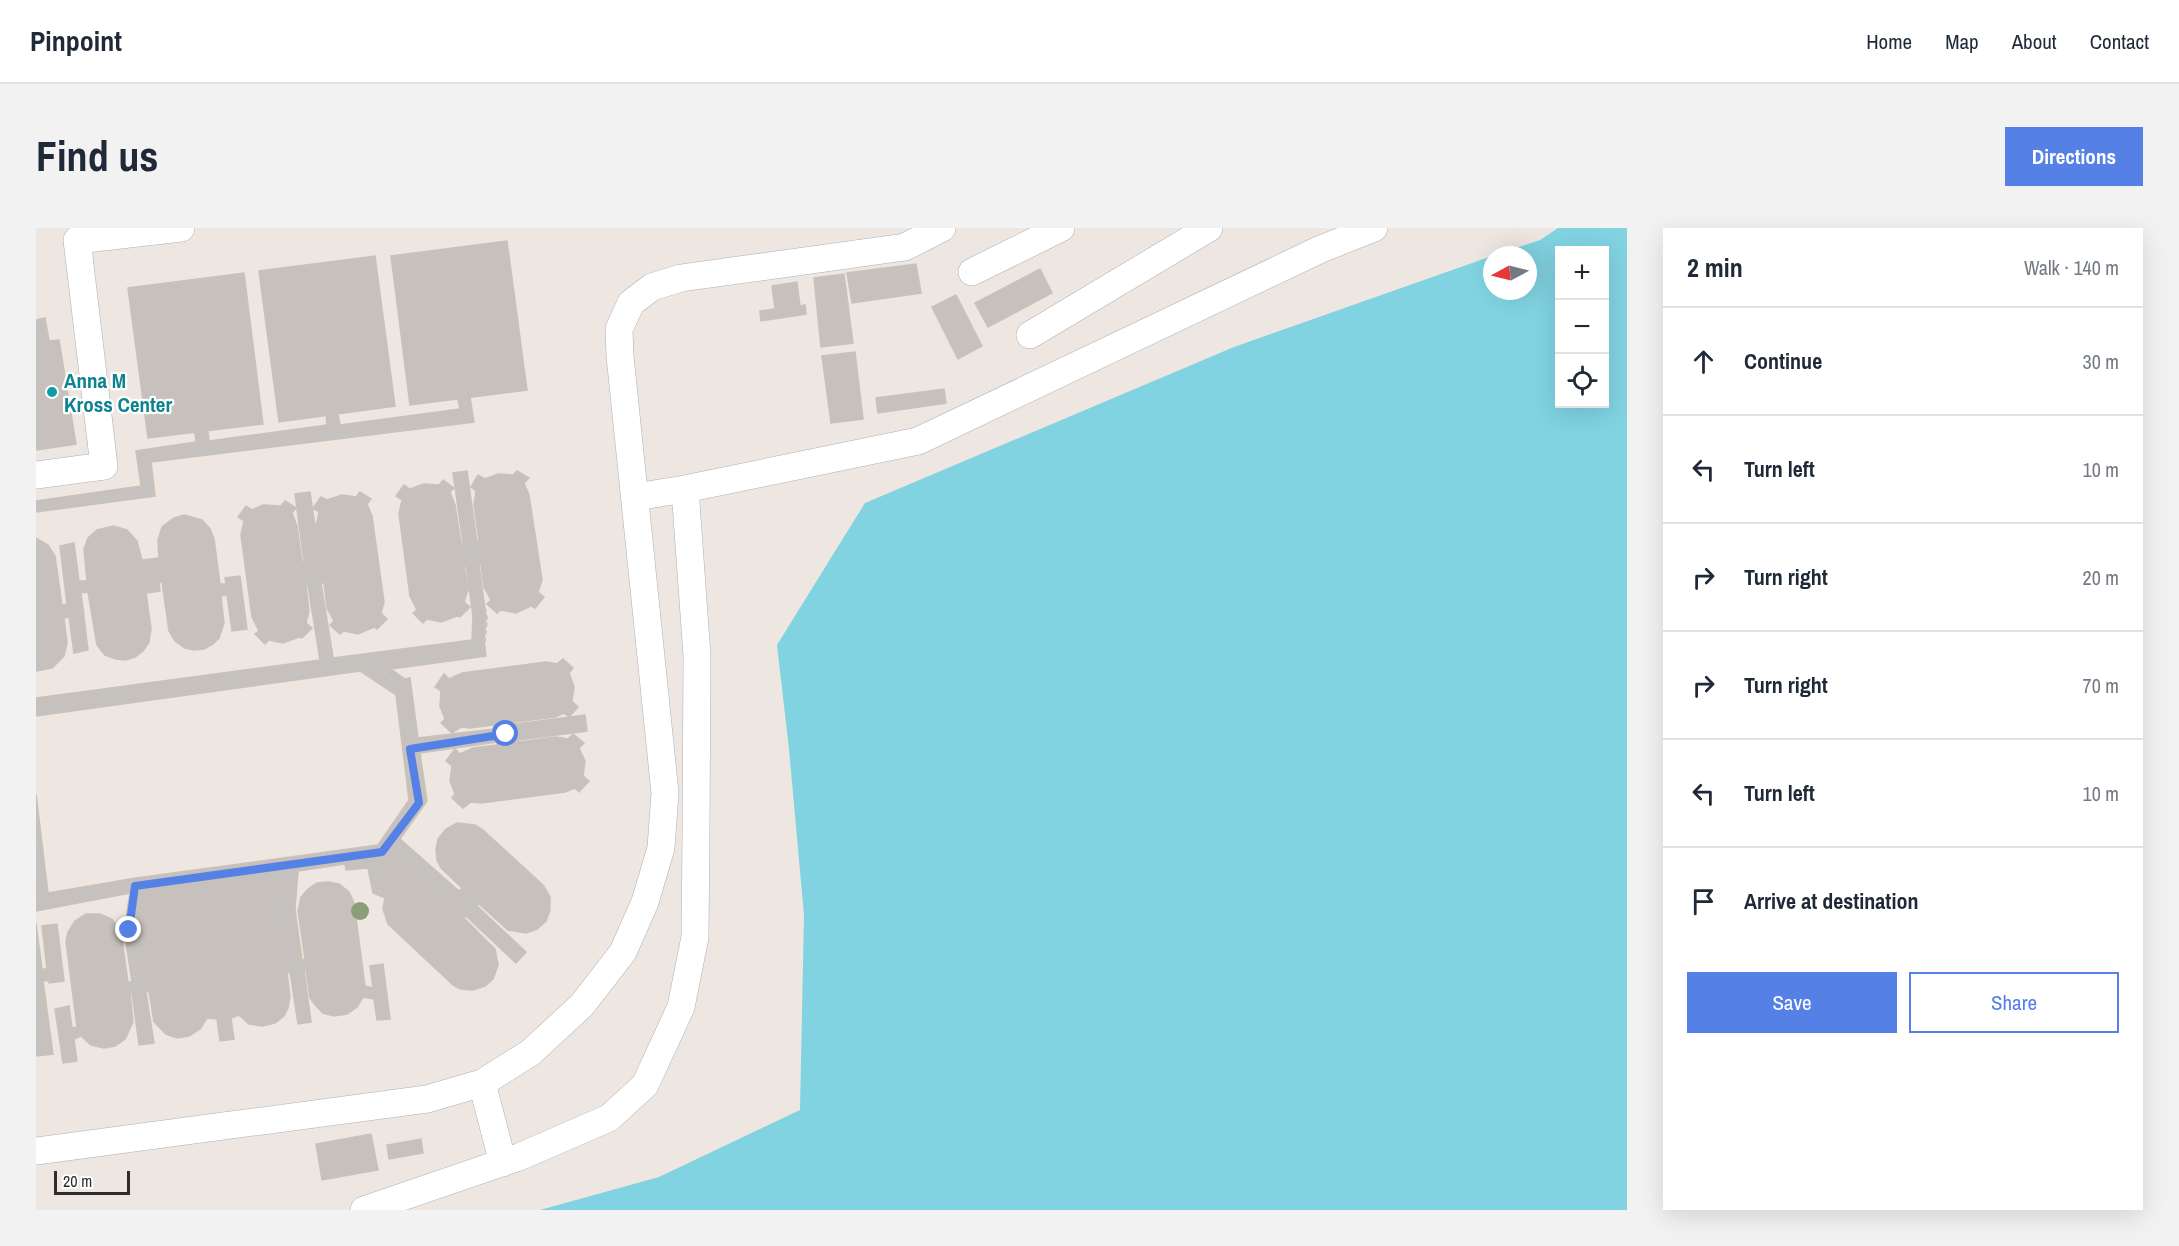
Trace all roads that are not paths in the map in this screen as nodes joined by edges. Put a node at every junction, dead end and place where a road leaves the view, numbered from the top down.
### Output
1 (181, 228) edge
2 (942, 228) edge
3 (1060, 228) edge
4 (1209, 228) edge
5 (1374, 228) edge
6 (972, 272) dead end
7 (1030, 335) dead end
8 (36, 475) edge
9 (685, 489) junction
10 (635, 497) junction
11 (482, 1083) junction
12 (36, 1151) edge
13 (503, 1163) junction
14 (364, 1210) edge

1 - 8 lane
2 - 10 lane
3 - 6 lane
4 - 7 lane
5 - 9 lane
9 - 10 lane
9 - 13 lane
10 - 11 lane
11 - 12 lane
11 - 13 lane
13 - 14 lane

